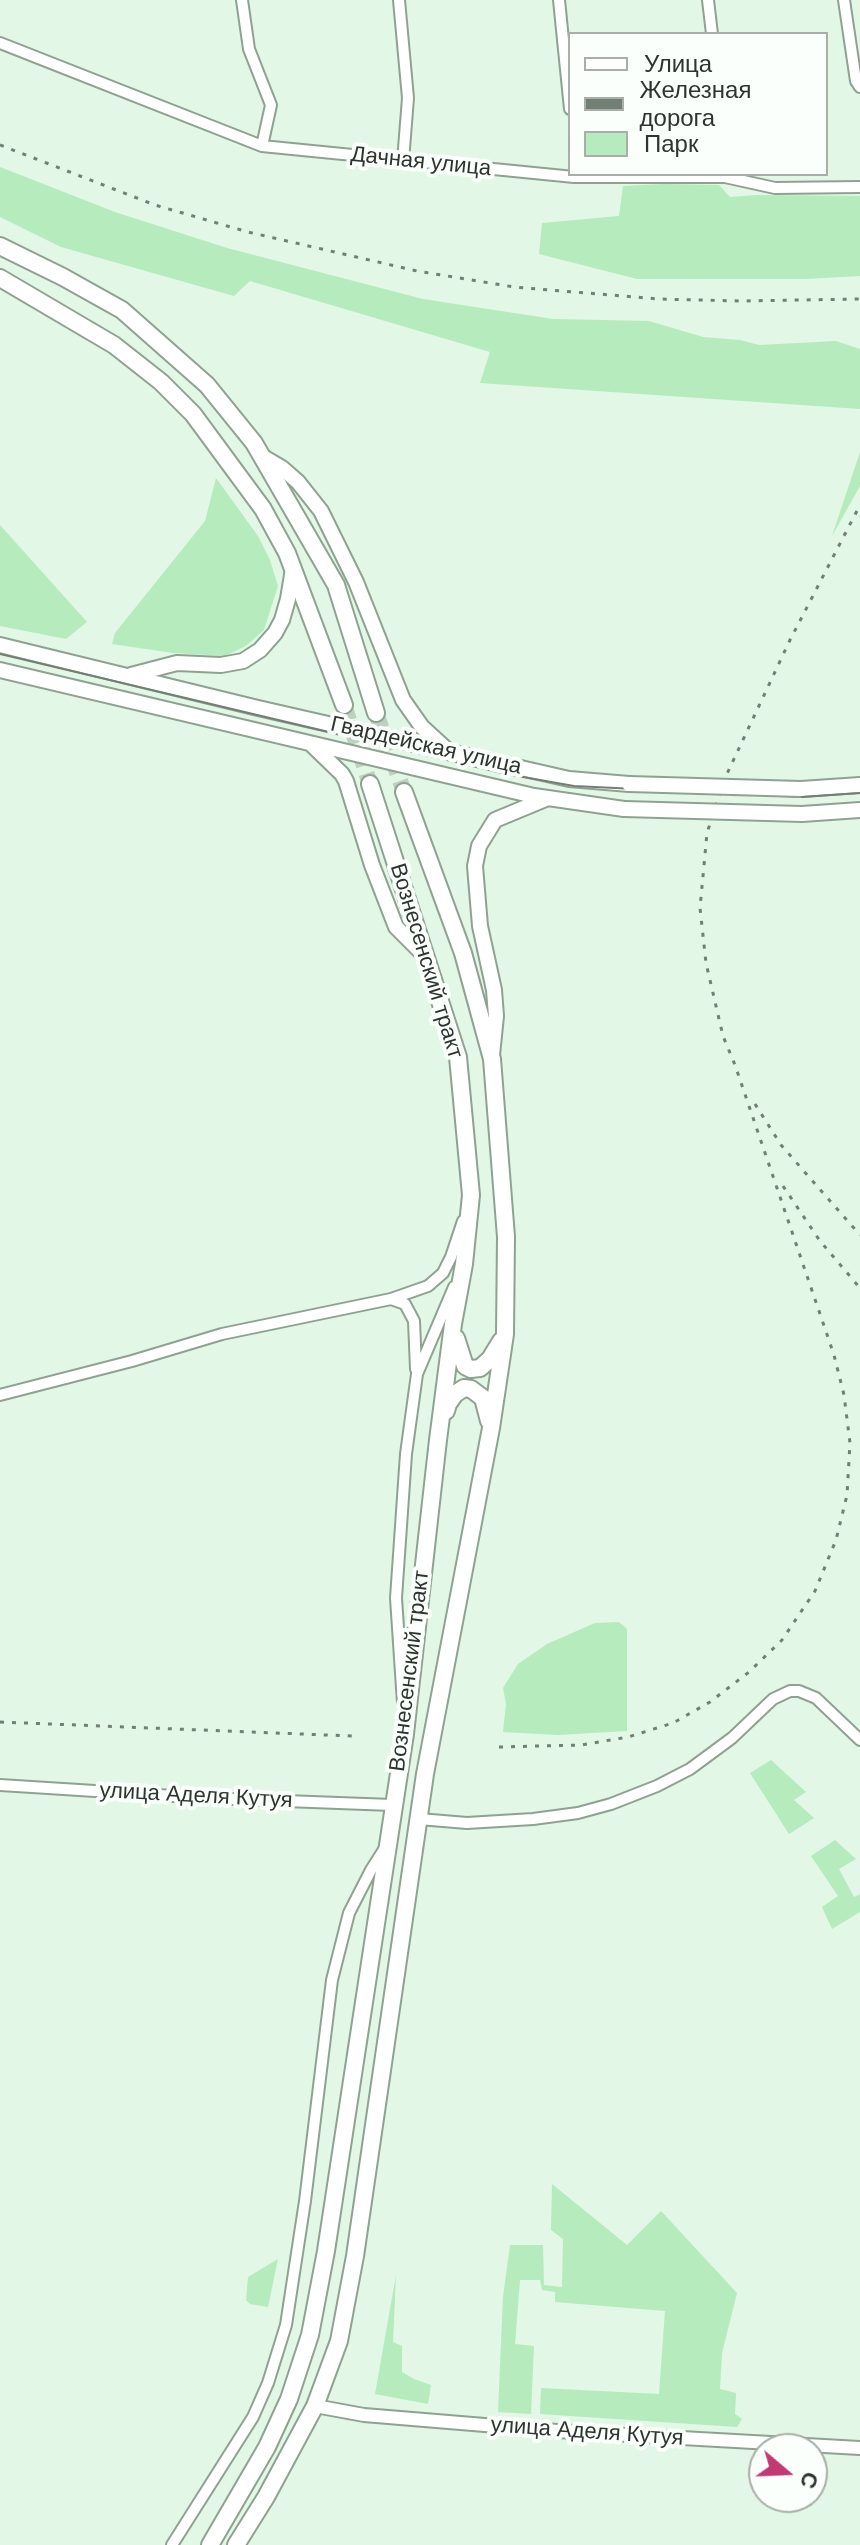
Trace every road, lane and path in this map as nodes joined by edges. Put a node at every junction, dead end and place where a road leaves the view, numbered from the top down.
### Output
1 (242, 0) edge
2 (399, 0) edge
3 (559, 0) edge
4 (708, 0) edge
5 (844, 0) edge
6 (712, 32) edge
7 (0, 43) edge
8 (860, 87) edge
9 (568, 89) edge
10 (262, 146) junction
11 (403, 161) junction
12 (568, 175) edge
13 (729, 176) edge
14 (860, 187) edge
15 (0, 246) edge
16 (0, 278) edge
17 (265, 458) junction
18 (293, 569) junction
19 (0, 645) edge
20 (0, 670) edge
21 (127, 676) junction
22 (344, 705) tunnel mouth
23 (376, 713) tunnel mouth
24 (310, 744) junction
25 (446, 749) junction
26 (370, 784) tunnel mouth
27 (860, 785) edge
28 (404, 792) tunnel mouth
29 (550, 798) junction
30 (860, 810) edge
31 (426, 958) junction
32 (492, 1059) junction
33 (471, 1195) junction
34 (464, 1264) junction
35 (391, 1299) junction
36 (453, 1324) junction
37 (505, 1334) junction
38 (417, 1374) junction
39 (0, 1395) edge
40 (491, 1428) junction
41 (438, 1440) junction
42 (405, 1734) junction
43 (860, 1740) edge
44 (0, 1785) edge
45 (392, 1805) junction
46 (419, 1819) junction
47 (388, 1843) junction
48 (315, 2406) junction
49 (860, 2448) edge
50 (252, 2521) junction
51 (172, 2545) edge
52 (210, 2545) edge
53 (236, 2545) edge
54 (246, 2545) edge

1 - 10 street
2 - 11 street
3 - 9 street
4 - 6 street
5 - 8 street
7 - 10 street, Дачная улица
10 - 11 street, Дачная улица
11 - 12 street, Дачная улица
13 - 14 street, Дачная улица
15 - 17 main road
16 - 18 main road
17 - 23 main road
17 - 25 main road
18 - 21 main road
18 - 22 main road
19 - 21 main road, Гвардейская улица
20 - 24 main road, Гвардейская улица
21 - 25 main road, Гвардейская улица
24 - 29 main road, Гвардейская улица
24 - 31 main road
25 - 27 main road, Гвардейская улица, bridge
26 - 31 main road, Вознесенский тракт
28 - 32 main road, Вознесенский тракт
29 - 30 main road, Гвардейская улица, bridge
29 - 32 main road
31 - 33 main road, Вознесенский тракт
32 - 37 main road, Вознесенский тракт
33 - 34 main road, Вознесенский тракт
33 - 35 street
34 - 36 main road, Вознесенский тракт
34 - 38 street
35 - 38 street
35 - 39 street
36 - 37 main road
36 - 41 main road, Вознесенский тракт
37 - 40 main road, Вознесенский тракт
38 - 42 street
40 - 41 main road
40 - 46 main road, Вознесенский тракт
41 - 42 main road, Вознесенский тракт
42 - 45 main road, Вознесенский тракт
43 - 46 street
44 - 45 street, улица Аделя Кутуя
45 - 47 main road, Вознесенский тракт
46 - 48 main road, Вознесенский тракт
47 - 51 street
47 - 52 main road, Вознесенский тракт
48 - 49 street, улица Аделя Кутуя
48 - 50 main road, Вознесенский тракт
50 - 53 main road, Вознесенский тракт
50 - 54 street

